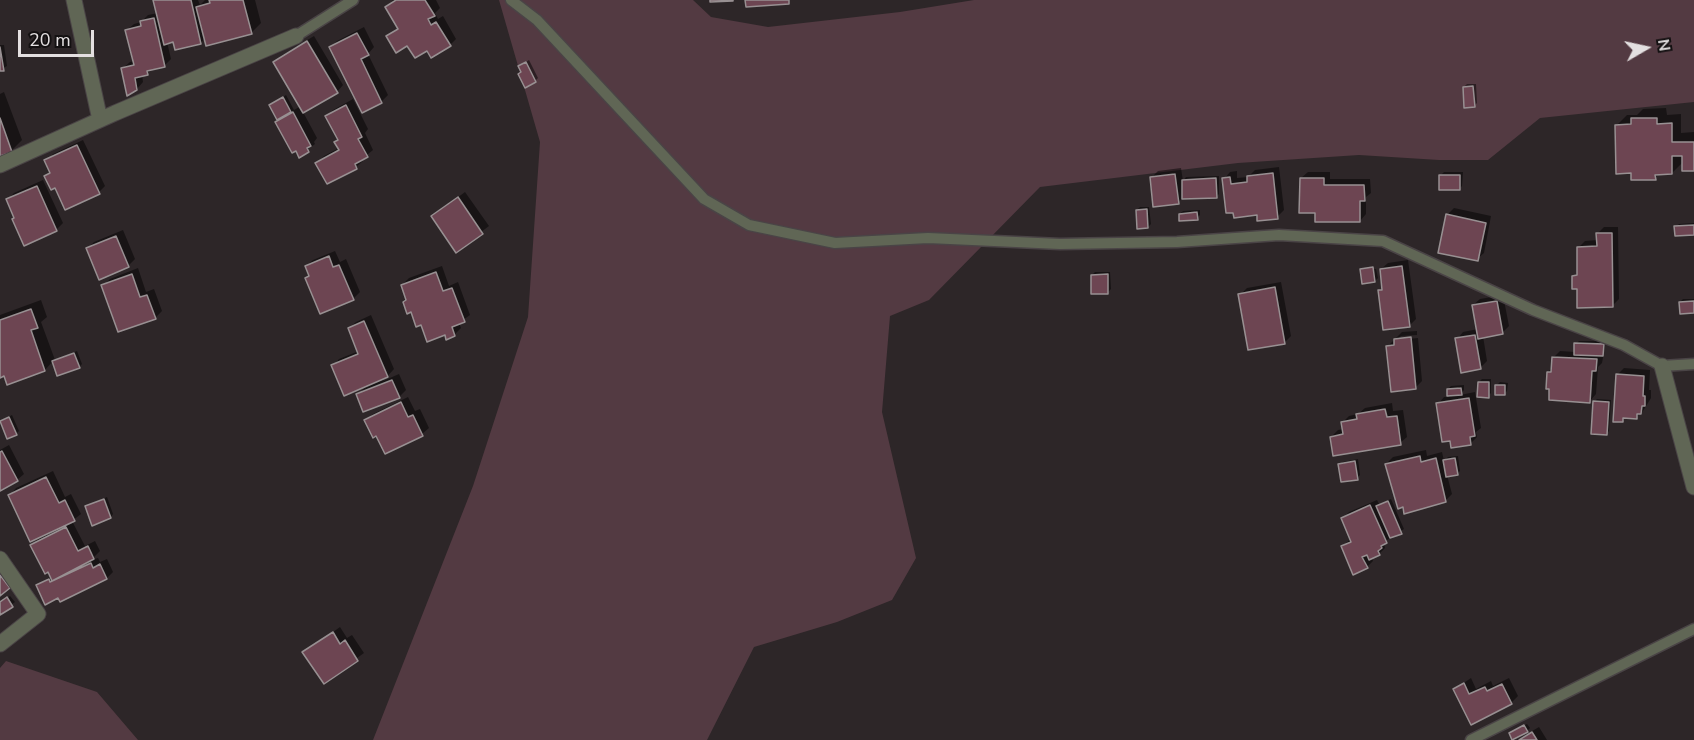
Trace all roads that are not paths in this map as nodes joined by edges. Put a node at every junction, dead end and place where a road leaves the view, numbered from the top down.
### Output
1 (74, 0) edge
2 (353, 0) edge
3 (511, 0) edge
4 (296, 36) joint
5 (100, 120) junction
6 (0, 165) edge
7 (1694, 364) edge
8 (1662, 366) junction
9 (1694, 487) edge
10 (0, 559) edge
11 (1694, 629) edge
12 (0, 644) edge
13 (1471, 740) edge

1 - 5 street
2 - 4 lane
3 - 8 lane
4 - 5 street
5 - 6 street
7 - 8 lane
8 - 9 street
10 - 12 street
11 - 13 lane

